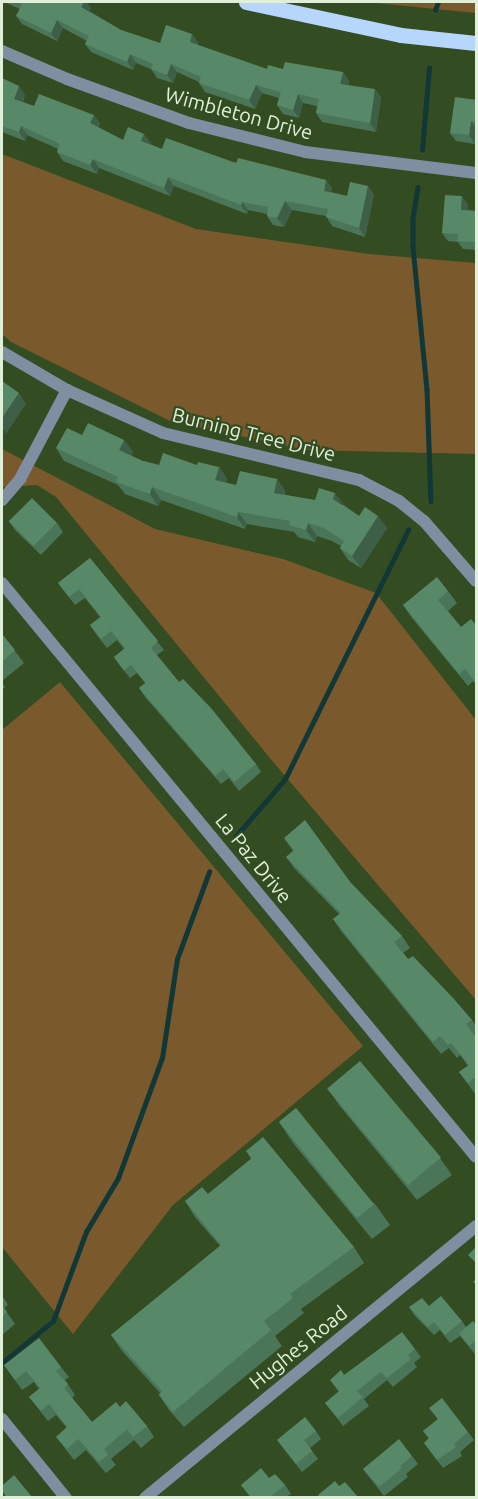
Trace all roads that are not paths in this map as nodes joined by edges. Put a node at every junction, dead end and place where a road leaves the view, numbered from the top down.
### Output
1 (246, 2) edge
2 (477, 43) edge
3 (2, 51) edge
4 (477, 173) edge
5 (2, 352) edge
6 (67, 390) junction
7 (2, 500) edge
8 (477, 581) edge
9 (2, 583) edge
10 (477, 1157) edge
11 (477, 1226) edge
12 (2, 1419) edge
13 (66, 1497) edge
14 (145, 1497) edge

1 - 2 main road
3 - 4 street, Wimbleton Drive
5 - 6 street, Burning Tree Drive
6 - 7 street
6 - 8 street, Burning Tree Drive
9 - 10 street, La Paz Drive
11 - 14 street, Hughes Road
12 - 13 street

